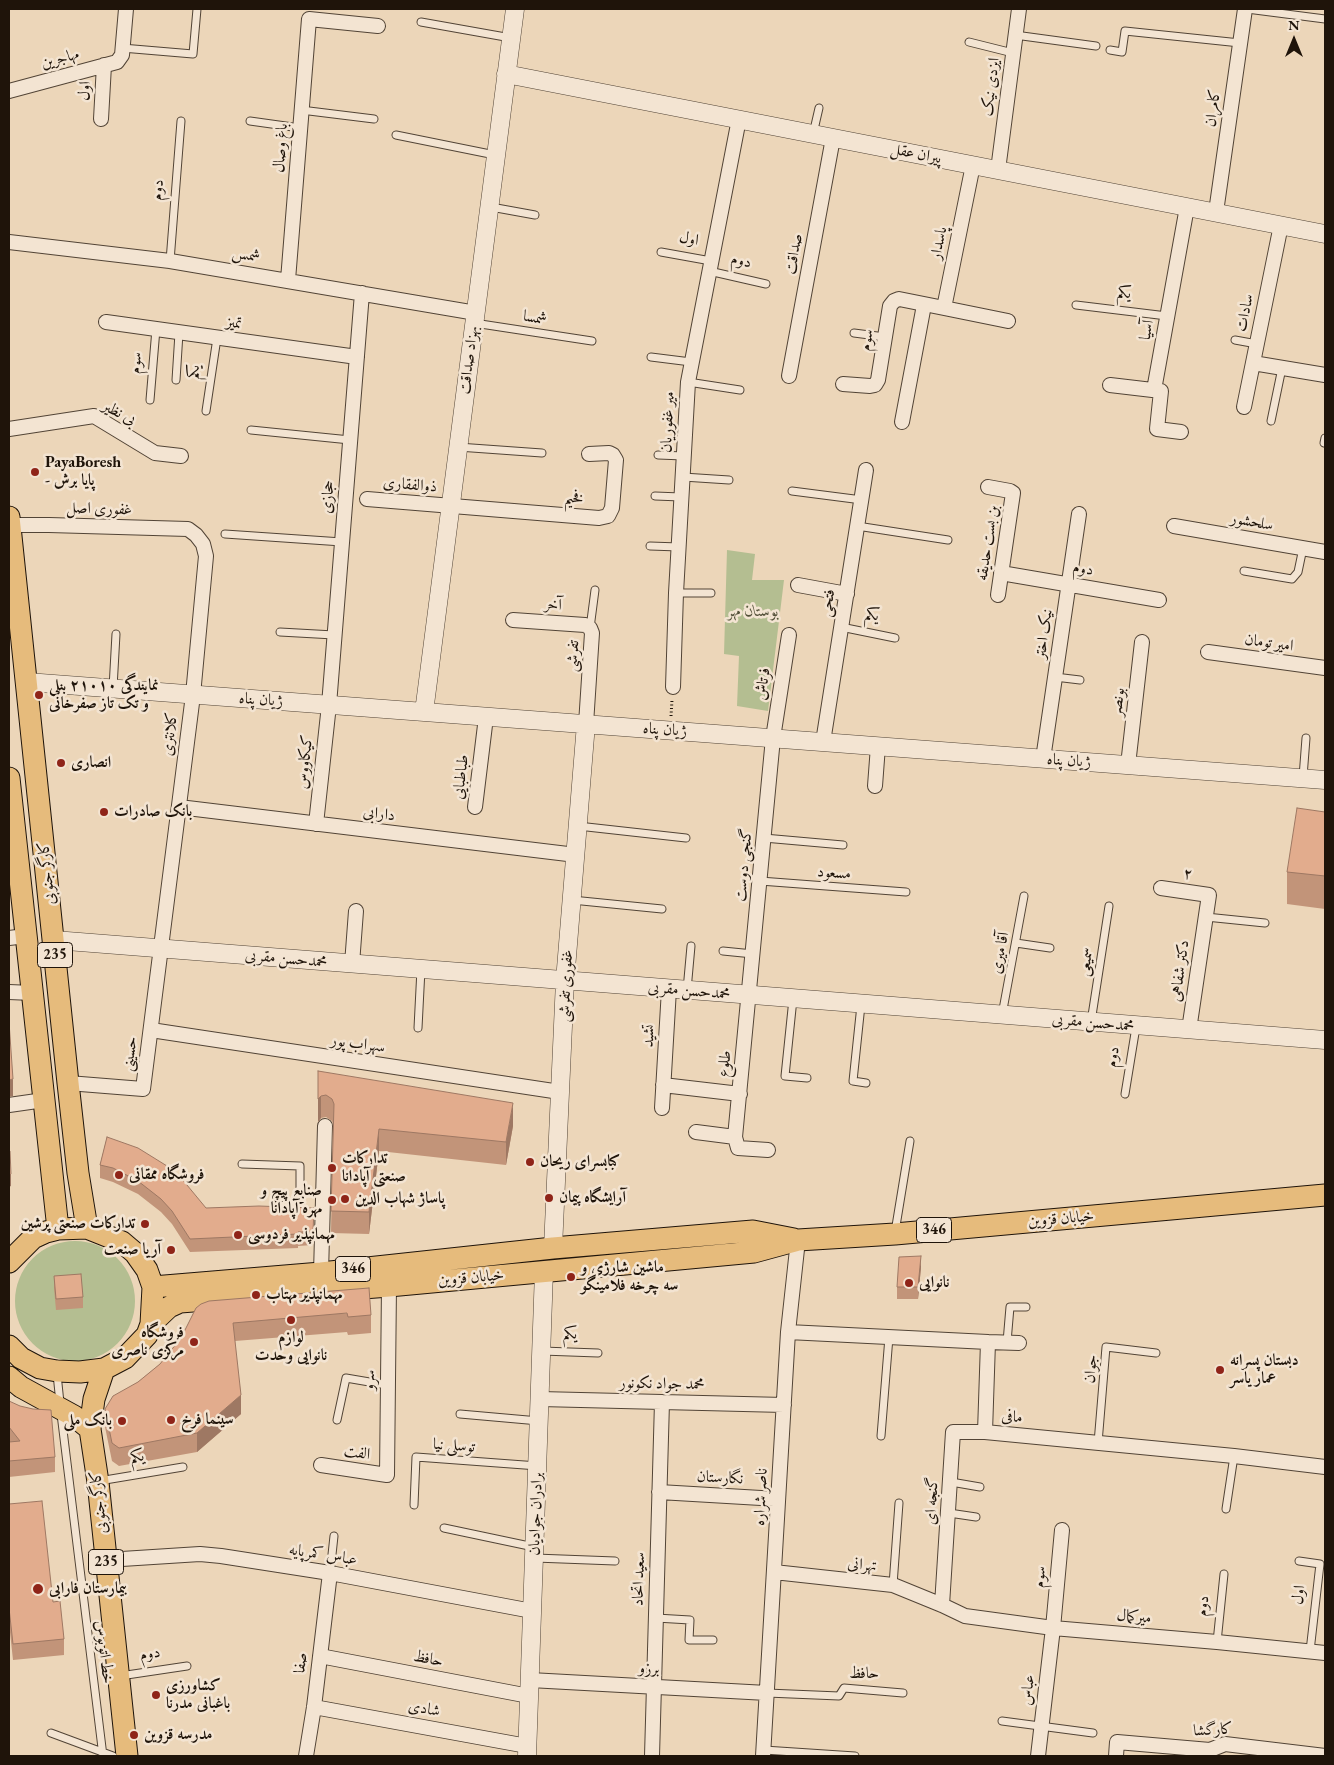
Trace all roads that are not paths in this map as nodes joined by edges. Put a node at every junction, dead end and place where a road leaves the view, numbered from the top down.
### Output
1 (126, 9) edge
2 (197, 9) edge
3 (515, 9) edge
4 (1019, 9) edge
5 (1246, 9) edge
6 (1325, 19) edge
7 (421, 22) dead end
8 (378, 26) dead end
9 (1015, 35) junction
10 (511, 38) junction
11 (970, 42) dead end
12 (1240, 43) junction
13 (1096, 46) dead end
14 (1110, 50) dead end
15 (122, 53) junction
16 (1013, 53) junction
17 (104, 65) junction
18 (506, 74) junction
19 (9, 91) edge
20 (819, 108) dead end
21 (301, 110) junction
22 (101, 119) dead end
23 (374, 119) dead end
24 (738, 119) junction
25 (180, 122) dead end
26 (250, 122) dead end
27 (300, 128) junction
28 (813, 134) junction
29 (396, 135) dead end
30 (833, 138) junction
31 (496, 155) junction
32 (973, 165) junction
33 (998, 170) junction
34 (489, 207) junction
35 (1187, 207) junction
36 (1216, 212) junction
37 (535, 215) dead end
38 (1281, 225) junction
39 (1325, 234) edge
40 (9, 242) edge
41 (660, 252) dead end
42 (170, 261) junction
43 (710, 266) junction
44 (288, 280) junction
45 (766, 284) dead end
46 (362, 293) junction
47 (924, 304) junction
48 (1076, 304) dead end
49 (944, 308) junction
50 (1167, 316) junction
51 (475, 318) junction
52 (1008, 321) dead end
53 (106, 322) dead end
54 (156, 329) junction
55 (179, 333) junction
56 (854, 333) dead end
57 (885, 337) junction
58 (217, 338) junction
59 (1235, 340) dead end
60 (592, 341) dead end
61 (1257, 344) junction
62 (356, 357) junction
63 (651, 357) dead end
64 (691, 362) junction
65 (1253, 363) junction
66 (1282, 368) junction
67 (1325, 375) edge
68 (789, 376) dead end
69 (176, 380) dead end
70 (688, 382) junction
71 (843, 384) dead end
72 (1110, 385) dead end
73 (740, 390) dead end
74 (1154, 390) junction
75 (150, 400) dead end
76 (1244, 407) dead end
77 (206, 411) dead end
78 (1271, 420) dead end
79 (902, 422) dead end
80 (9, 429) edge
81 (251, 430) dead end
82 (1181, 432) dead end
83 (350, 440) junction
84 (458, 447) junction
85 (542, 453) dead end
86 (589, 454) dead end
87 (658, 455) dead end
88 (180, 456) dead end
89 (684, 456) junction
90 (866, 470) dead end
91 (683, 477) junction
92 (730, 480) dead end
93 (988, 486) dead end
94 (792, 491) dead end
95 (655, 496) dead end
96 (682, 497) junction
97 (367, 499) dead end
98 (862, 500) junction
99 (450, 506) junction
100 (1080, 514) dead end
101 (9, 521) edge
102 (858, 526) junction
103 (1174, 526) dead end
104 (188, 529) joint
105 (225, 534) dead end
106 (948, 540) dead end
107 (342, 542) junction
108 (650, 546) dead end
109 (679, 547) junction
110 (1302, 548) junction
111 (1325, 552) edge
112 (1244, 571) dead end
113 (1002, 573) junction
114 (798, 585) dead end
115 (1069, 585) junction
116 (595, 590) dead end
117 (676, 593) junction
118 (711, 593) dead end
119 (847, 594) junction
120 (998, 595) dead end
121 (1159, 600) dead end
122 (513, 620) dead end
123 (842, 627) junction
124 (590, 628) junction
125 (280, 632) dead end
126 (116, 634) dead end
127 (334, 635) junction
128 (788, 635) dead end
129 (895, 638) dead end
130 (1142, 642) dead end
131 (1208, 652) dead end
132 (1325, 668) edge
133 (1055, 677) junction
134 (1080, 680) dead end
135 (27, 682) junction
136 (673, 687) road end
137 (113, 688) junction
138 (193, 694) junction
139 (329, 705) junction
140 (424, 712) junction
141 (486, 717) junction
142 (586, 724) junction
143 (773, 738) junction
144 (1306, 738) dead end
145 (823, 742) junction
146 (878, 746) junction
147 (1043, 759) junction
148 (1128, 766) junction
149 (9, 778) edge
150 (1303, 779) junction
151 (1325, 780) edge
152 (875, 786) dead end
153 (178, 808) junction
154 (475, 808) dead end
155 (316, 824) junction
156 (578, 826) junction
157 (686, 838) dead end
158 (764, 838) junction
159 (843, 845) dead end
160 (576, 855) junction
161 (760, 881) junction
162 (1161, 888) dead end
163 (906, 892) dead end
164 (1209, 895) joint
165 (1024, 896) dead end
166 (572, 900) junction
167 (1108, 906) dead end
168 (662, 908) dead end
169 (356, 911) dead end
170 (1206, 917) junction
171 (1265, 924) dead end
172 (17, 937) edge
173 (54, 940) junction
174 (1016, 943) junction
175 (691, 946) dead end
176 (1050, 948) dead end
177 (160, 949) junction
178 (723, 951) dead end
179 (753, 954) junction
180 (352, 964) junction
181 (421, 969) junction
182 (565, 981) junction
183 (669, 989) junction
184 (687, 991) junction
185 (9, 992) edge
186 (32, 993) junction
187 (750, 996) junction
188 (793, 999) junction
189 (862, 1004) junction
190 (1002, 1015) junction
191 (1090, 1023) junction
192 (1136, 1026) junction
193 (418, 1028) dead end
194 (151, 1030) junction
195 (1189, 1030) junction
196 (1325, 1040) edge
197 (807, 1078) dead end
198 (68, 1083) junction
199 (866, 1083) dead end
200 (664, 1085) junction
201 (560, 1092) junction
202 (740, 1094) junction
203 (1125, 1094) dead end
204 (44, 1100) junction
205 (9, 1106) edge
206 (662, 1108) dead end
207 (326, 1126) dead end
208 (696, 1132) dead end
209 (735, 1137) junction
210 (910, 1141) dead end
211 (768, 1150) dead end
212 (242, 1164) dead end
213 (1325, 1195) edge
214 (295, 1212) joint
215 (323, 1213) junction
216 (87, 1228) junction
217 (58, 1229) junction
218 (895, 1234) junction
219 (798, 1240) junction
220 (553, 1248) junction
221 (9, 1262) edge
222 (544, 1271) junction
223 (321, 1273) junction
224 (388, 1286) junction
225 (153, 1287) junction
226 (1026, 1307) dead end
227 (152, 1324) junction
228 (788, 1332) junction
229 (889, 1337) junction
230 (988, 1342) junction
231 (1013, 1342) joint
232 (9, 1346) edge
233 (542, 1351) junction
234 (598, 1353) dead end
235 (1156, 1353) dead end
236 (104, 1369) junction
237 (57, 1371) junction
238 (9, 1377) edge
239 (387, 1385) junction
240 (540, 1399) junction
241 (662, 1402) junction
242 (784, 1405) junction
243 (61, 1410) junction
244 (460, 1414) dead end
245 (337, 1420) dead end
246 (539, 1421) junction
247 (90, 1429) junction
248 (985, 1432) junction
249 (881, 1436) dead end
250 (1098, 1443) junction
251 (1234, 1456) junction
252 (321, 1465) dead end
253 (538, 1466) junction
254 (183, 1467) dead end
255 (1325, 1467) edge
256 (387, 1475) joint
257 (98, 1482) junction
258 (950, 1482) junction
259 (980, 1487) dead end
260 (659, 1492) junction
261 (778, 1499) junction
262 (899, 1504) dead end
263 (414, 1505) dead end
264 (1226, 1509) dead end
265 (949, 1513) junction
266 (976, 1517) dead end
267 (444, 1528) dead end
268 (1062, 1530) dead end
269 (334, 1536) dead end
270 (534, 1552) junction
271 (106, 1560) junction
272 (1299, 1561) dead end
273 (615, 1562) dead end
274 (774, 1572) junction
275 (330, 1573) junction
276 (1224, 1574) dead end
277 (893, 1585) junction
278 (942, 1604) junction
279 (532, 1611) junction
280 (656, 1618) junction
281 (1053, 1628) junction
282 (713, 1640) dead end
283 (1217, 1642) junction
284 (1310, 1652) junction
285 (1325, 1653) edge
286 (320, 1656) junction
287 (187, 1666) dead end
288 (118, 1676) junction
289 (654, 1686) junction
290 (529, 1688) junction
291 (767, 1693) junction
292 (904, 1693) dead end
293 (314, 1707) junction
294 (1002, 1720) dead end
295 (1042, 1727) junction
296 (1093, 1733) dead end
297 (51, 1734) dead end
298 (527, 1751) edge
299 (1215, 1752) edge
300 (764, 1753) edge
301 (104, 1756) edge
302 (113, 1756) edge
303 (127, 1756) edge
304 (306, 1756) edge
305 (652, 1756) edge
306 (855, 1756) edge
307 (1038, 1756) edge
308 (1116, 1756) edge
309 (1325, 1756) edge

1 - 15 street
2 - 15 lane
3 - 10 street, بهزاد صداقت
4 - 9 street, ایزدی نیک
5 - 6 lane
5 - 12 street, کامران
7 - 10 lane
8 - 21 street, باغ وصال
9 - 13 lane
9 - 16 street, ایزدی نیک
10 - 18 street, بهزاد صداقت
11 - 16 lane
12 - 14 lane
12 - 36 street, کامران
15 - 17 street, مهاجرین
16 - 33 street, ایزدی نیک
17 - 19 street, مهاجرین
17 - 22 street, اول
18 - 24 street, پیران عقل
18 - 31 street, بهزاد صداقت
20 - 28 lane
21 - 23 lane
21 - 27 street, باغ وصال
24 - 28 street, پیران عقل
24 - 43 street, میر غفوریان
25 - 42 lane, دوم
26 - 27 lane
27 - 44 street, باغ وصال
28 - 30 street, پیران عقل
29 - 31 lane
30 - 32 street, پیران عقل
30 - 68 street, صداقت
31 - 34 street, بهزاد صداقت
32 - 33 street, پیران عقل
32 - 49 street, پاسدار
33 - 35 street, پیران عقل
34 - 37 lane
34 - 51 street, بهزاد صداقت
35 - 36 street, پیران عقل
35 - 50 street, آسیا
36 - 38 street, پیران عقل
38 - 39 street, پیران عقل
38 - 61 street, سادات
40 - 42 street, شمس
41 - 43 lane, اول
42 - 44 street, شمس
43 - 45 lane, دوم
43 - 64 street, میر غفوریان
44 - 46 street, شمس
46 - 51 street, شمس
46 - 62 street, حجازی
47 - 49 street
47 - 57 street, سوم
47 - 79 street
48 - 50 lane, یکم
49 - 52 street
50 - 74 street, آسیا
51 - 60 lane, شمسا
51 - 84 street, بهزاد صداقت
53 - 54 street, تمیز
54 - 55 street, تمیز
54 - 75 lane, سوم
55 - 58 street, تمیز
55 - 69 lane
56 - 57 lane
57 - 71 street, سوم
58 - 62 street, تمیز
58 - 77 lane, یکم
59 - 61 lane
61 - 65 street, سادات
62 - 83 street, حجازی
63 - 64 lane
64 - 70 street, میر غفوریان
65 - 66 street
65 - 76 street, سادات
66 - 67 street
66 - 78 lane
70 - 73 lane
70 - 89 street, میر غفوریان
72 - 74 street
74 - 82 street, آسیا
80 - 88 street, بی نظیر
81 - 83 lane
83 - 107 street, حجازی
84 - 85 lane
84 - 99 street, بهزاد صداقت
86 - 99 street, فخیم
87 - 89 lane
89 - 91 street, میر غفوریان
90 - 98 street, فتحی
91 - 92 lane
91 - 96 street, میر غفوریان
93 - 113 street, بن بست حدیقه
94 - 98 lane
95 - 96 lane
96 - 109 street, میر غفوریان
97 - 99 street, ذوالفقاری
98 - 102 street, فتحی
99 - 140 street, بهزاد صداقت
100 - 115 street, نیک اختر
101 - 104 street, غفوری اصل
101 - 135 main road, کارگر جنوبی / 235
102 - 106 lane
102 - 119 street, فتحی
103 - 110 street, سلحشور
104 - 138 street, کلانتری
105 - 107 lane
107 - 127 street, حجازی
108 - 109 lane
109 - 117 street, میر غفوریان
110 - 111 street, سلحشور
110 - 112 lane
113 - 115 street, دوم
113 - 120 street, بن بست حدیقه
114 - 119 street
115 - 121 street, دوم
115 - 133 street, نیک اختر
116 - 124 lane, تفرشی
117 - 118 lane
117 - 136 street, میر غفوریان
119 - 123 street, فتحی
122 - 124 street, آخر
123 - 129 lane, یکم
123 - 145 street, فتحی
124 - 142 street, تفرشی
125 - 127 lane
126 - 137 lane
127 - 139 street, حجازی
128 - 143 street, فرتاش
130 - 148 street, بونصر
131 - 132 street, امیر تومان
133 - 134 lane
133 - 147 street, نیک اختر
135 - 137 street, ژیان پناه
135 - 173 main road, کارگر جنوبی / 235
137 - 138 street, ژیان پناه
138 - 139 street, ژیان پناه
138 - 153 street, کلانتری
139 - 140 street, ژیان پناه
139 - 155 street, کیکاووس
140 - 141 street, ژیان پناه
141 - 142 street, ژیان پناه
141 - 154 street, طباطبایی
142 - 143 street, ژیان پناه
142 - 156 street, غفوری تفرشی
143 - 145 street, ژیان پناه
143 - 158 street, گنجی دوست
144 - 150 lane
145 - 146 street, ژیان پناه
146 - 147 street, ژیان پناه
146 - 152 street
147 - 148 street, ژیان پناه
148 - 150 street, ژیان پناه
149 - 172 main road, کارگر جنوبی / 235
150 - 151 street, ژیان پناه
153 - 155 street, دارابی
153 - 177 street, کلانتری
155 - 160 street, دارابی
156 - 157 lane
156 - 160 street, غفوری تفرشی
158 - 159 lane
158 - 161 street, گنجی دوست
160 - 166 street, غفوری تفرشی
161 - 163 lane, مسعود
161 - 179 street, گنجی دوست
162 - 164 street, ۲
164 - 170 street, دکتر شفاهی
165 - 174 lane, آقا میری
166 - 168 lane
166 - 182 street, غفوری تفرشی
167 - 191 lane, سمیعی
169 - 180 street
170 - 171 lane
170 - 195 street, دکتر شفاهی
172 - 186 main road, کارگر جنوبی / 235
173 - 177 street, محمدحسن مقربی
173 - 198 main road, کارگر جنوبی / 235
174 - 176 lane
174 - 190 lane, آقا میری
175 - 184 lane
177 - 180 street, محمدحسن مقربی
177 - 194 street, حسینی
178 - 179 lane
179 - 187 street, گنجی دوست
180 - 181 street, محمدحسن مقربی
181 - 182 street, محمدحسن مقربی
181 - 193 lane
182 - 183 street, محمدحسن مقربی
182 - 201 street, غفوری تفرشی
183 - 184 street, محمدحسن مقربی
183 - 200 street, تشید
184 - 187 street, محمدحسن مقربی
185 - 186 street
186 - 204 main road, کارگر جنوبی / 235
187 - 188 street, محمدحسن مقربی
187 - 202 street, طلوع
188 - 189 street, محمدحسن مقربی
188 - 197 lane
189 - 190 street, محمدحسن مقربی
189 - 199 lane
190 - 191 street, محمدحسن مقربی
191 - 192 street, محمدحسن مقربی
192 - 195 street, محمدحسن مقربی
192 - 203 lane, دوم
194 - 198 street, حسینی
194 - 201 street, سهراب پور
195 - 196 street, محمدحسن مقربی
198 - 216 main road, کارگر جنوبی / 235
200 - 202 street
200 - 206 street, تشید
201 - 220 street, غفوری تفرشی
202 - 209 street, طلوع
204 - 205 street
204 - 217 main road, کارگر جنوبی / 235
207 - 215 street
208 - 209 street
209 - 211 street
210 - 218 lane
212 - 214 lane
213 - 218 main road, خیابان قزوین / 346
214 - 215 street
215 - 223 street
216 - 217 main road
216 - 225 main road
217 - 221 main road
218 - 219 main road, خیابان قزوین / 346
219 - 220 main road, خیابان قزوین
219 - 222 main road, خیابان قزوین / 346
219 - 228 street, ناصر شراره
220 - 223 main road, خیابان قزوین / 346
222 - 224 main road, خیابان قزوین / 346
222 - 233 street, برادران جوادیان
223 - 225 main road, خیابان قزوین / 346
224 - 227 main road, خیابان قزوین / 346
224 - 239 street, سرو
225 - 227 main road
226 - 231 lane
227 - 236 main road, خیابان قزوین
228 - 229 street
228 - 242 street, ناصر شراره
229 - 230 street
229 - 249 lane
230 - 231 street
230 - 248 street, مافی
232 - 237 main road
233 - 234 lane, یکم
233 - 240 street, برادران جوادیان
235 - 250 lane, جوان
236 - 237 main road
236 - 247 main road, کارگر جنوبی / 235
237 - 243 lane, خط اتوبوس
238 - 243 main road
239 - 245 lane
239 - 256 street, سرو
240 - 241 street, محمد جواد نکونور
240 - 246 street, برادران جوادیان
241 - 242 street, محمد جواد نکونور
241 - 260 street, سعید اتحاد
242 - 261 street, ناصر شراره
243 - 247 main road
243 - 301 lane, خط اتوبوس
244 - 246 lane
246 - 253 street, برادران جوادیان
247 - 257 main road, کارگر جنوبی / 235
248 - 250 street, مافی
248 - 258 street, گنجه ای
250 - 251 street, مافی
251 - 255 street, مافی
251 - 264 lane
252 - 256 street, الفت
253 - 263 lane, توسلی نیا
253 - 270 street, برادران جوادیان
254 - 257 lane, یکم
257 - 271 main road, کارگر جنوبی / 235
258 - 259 lane
258 - 265 street, گنجه ای
260 - 261 street, نگارستان
260 - 280 street, سعید اتحاد
261 - 274 street, ناصر شراره
262 - 277 lane
265 - 266 lane
265 - 278 street, گنجه ای
267 - 270 lane
268 - 281 street, سوم
269 - 275 lane
270 - 273 lane
270 - 279 street, برادران جوادیان
271 - 275 street, عباس کمرپایه
271 - 288 main road, کارگر جنوبی / 235
272 - 284 lane, اول
274 - 277 street, تهرانی
274 - 291 street, ناصر شراره
275 - 279 street, عباس کمرپایه
275 - 286 street, صفا
276 - 283 lane, دوم
277 - 278 street, تهرانی
278 - 281 street, میرکمال
279 - 290 street, برادران جوادیان
280 - 282 lane
280 - 289 street, سعید اتحاد
281 - 283 street, میرکمال
281 - 295 street, عباس
283 - 284 street, میرکمال
284 - 285 street, میرکمال
286 - 290 street, حافظ
286 - 293 street, صفا
287 - 288 lane, دوم
288 - 303 main road, کارگر جنوبی / 235
289 - 290 street, برزو
289 - 291 street, برزو
289 - 305 street, سعید اتحاد
290 - 298 street, برادران جوادیان
291 - 292 lane, حافظ
291 - 300 street, ناصر شراره
293 - 298 street, شادی
293 - 304 street, صفا
294 - 295 lane
295 - 296 lane
295 - 307 street, عباس
297 - 302 lane
299 - 308 street, کارگشا
299 - 309 street, کارگشا
300 - 306 lane

